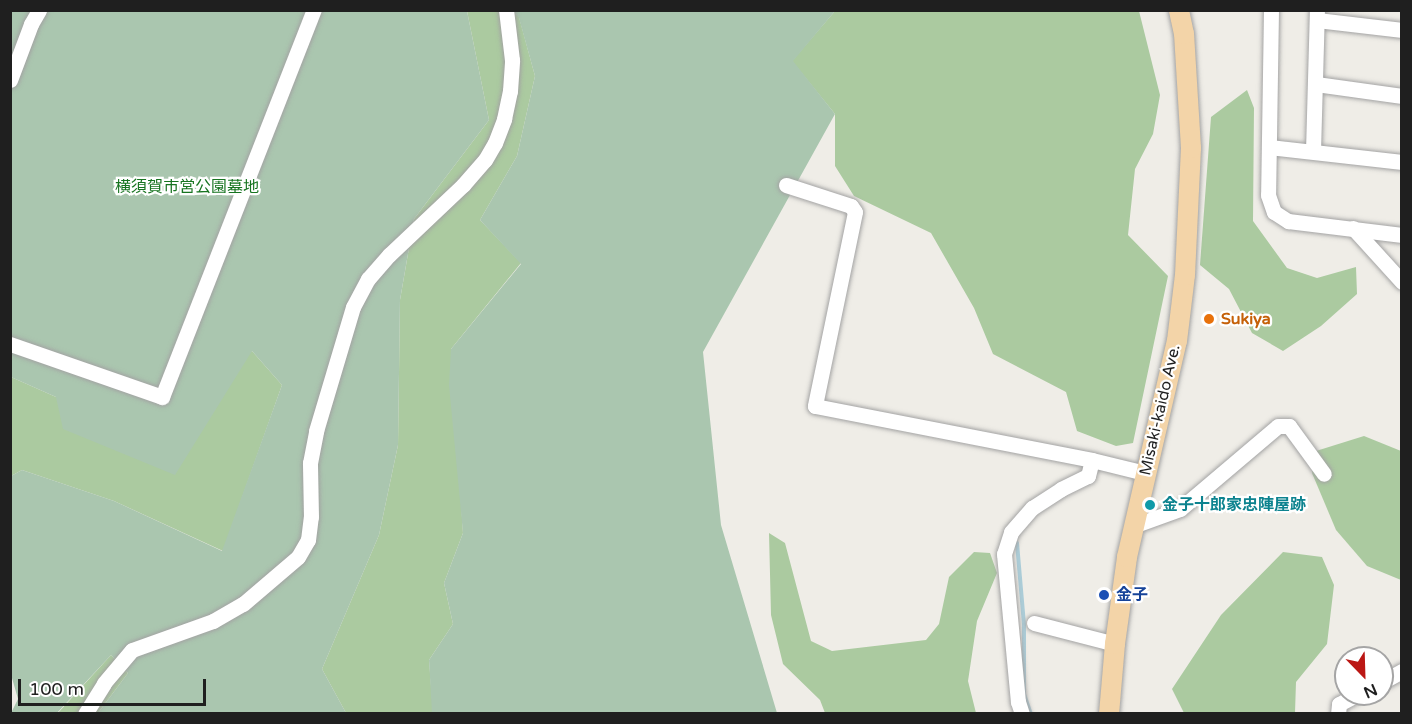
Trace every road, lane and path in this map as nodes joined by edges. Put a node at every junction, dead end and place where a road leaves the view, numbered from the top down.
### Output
1 (39, 10) edge
2 (314, 10) edge
3 (506, 10) edge
4 (1166, 10) edge
5 (1179, 10) edge
6 (1271, 10) edge
7 (1317, 15) edge
8 (1401, 30) edge
9 (10, 80) edge
10 (1316, 84) junction
11 (1401, 96) edge
12 (1188, 105) junction
13 (1269, 147) junction
14 (1313, 151) junction
15 (1401, 162) edge
16 (786, 185) dead end
17 (1353, 228) junction
18 (1401, 235) edge
19 (1401, 282) edge
20 (10, 344) edge
21 (1092, 460) junction
22 (1145, 473) junction
23 (1324, 474) dead end
24 (1133, 526) junction
25 (1034, 623) dead end
26 (1115, 644) junction
27 (85, 714) edge
28 (1022, 714) edge
29 (1109, 714) edge

1 - 9 street
2 - 20 street
3 - 27 street
4 - 12 main road, Misaki-kaido Ave.
5 - 12 main road, Misaki-kaido Ave.
6 - 13 street
7 - 8 street
7 - 10 street
10 - 11 street
10 - 14 street
12 - 22 main road, Misaki-kaido Ave.
13 - 14 street
13 - 17 street
14 - 15 street
16 - 21 street
17 - 18 street
17 - 19 street
21 - 22 street
21 - 28 street
22 - 24 main road, Misaki-kaido Ave.
23 - 24 street
24 - 26 main road, Misaki-kaido Ave.
25 - 26 street
26 - 29 main road, Misaki-kaido Ave.

